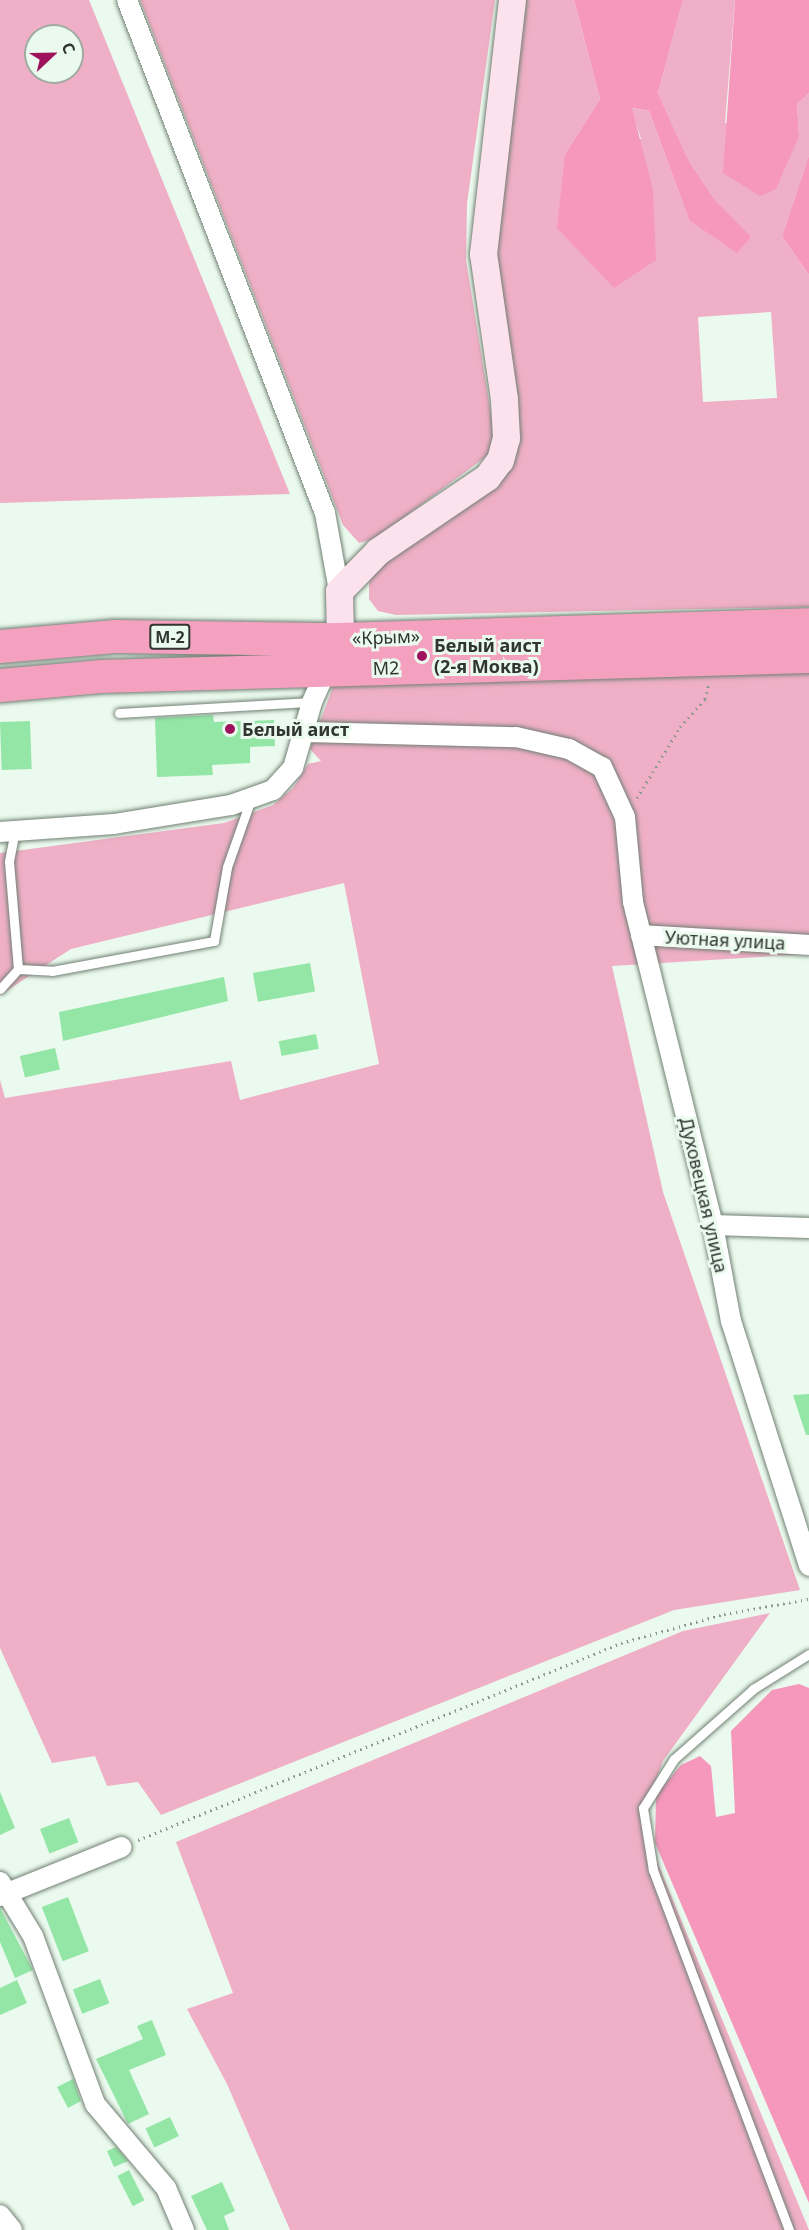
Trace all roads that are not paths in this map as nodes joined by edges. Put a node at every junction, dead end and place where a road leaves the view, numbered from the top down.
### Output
1 (127, 0) edge
2 (512, 0) edge
3 (339, 591) junction
4 (809, 624) edge
5 (340, 639) junction
6 (0, 646) edge
7 (809, 656) edge
8 (327, 670) junction
9 (0, 685) edge
10 (312, 702) junction
11 (119, 712) dead end
12 (306, 732) junction
13 (252, 797) junction
14 (8, 831) edge
15 (641, 935) junction
16 (809, 945) edge
17 (18, 969) junction
18 (0, 989) edge
19 (713, 1225) junction
20 (809, 1228) edge
21 (805, 1543) edge
22 (809, 1566) edge
23 (809, 1654) edge
24 (122, 1847) road end
25 (2, 1890) edge
26 (0, 2215) edge
27 (12, 2230) edge
28 (184, 2230) edge
29 (789, 2230) edge

1 - 3 street
2 - 3 street
3 - 5 street
4 - 5 highway, «Крым» / М-2
5 - 6 highway, «Крым» / М-2
5 - 8 street
7 - 8 highway, М2
8 - 9 highway, М2
8 - 10 street
10 - 11 lane
10 - 12 street
12 - 13 street
12 - 15 street, Духовецкая улица
13 - 14 street
13 - 17 lane
14 - 17 lane
15 - 16 street, Уютная улица
15 - 19 street, Духовецкая улица
17 - 18 lane
19 - 20 street
19 - 21 street, Духовецкая улица
21 - 22 street, Духовецкая улица
23 - 29 lane
24 - 25 street
25 - 28 street
26 - 27 street

